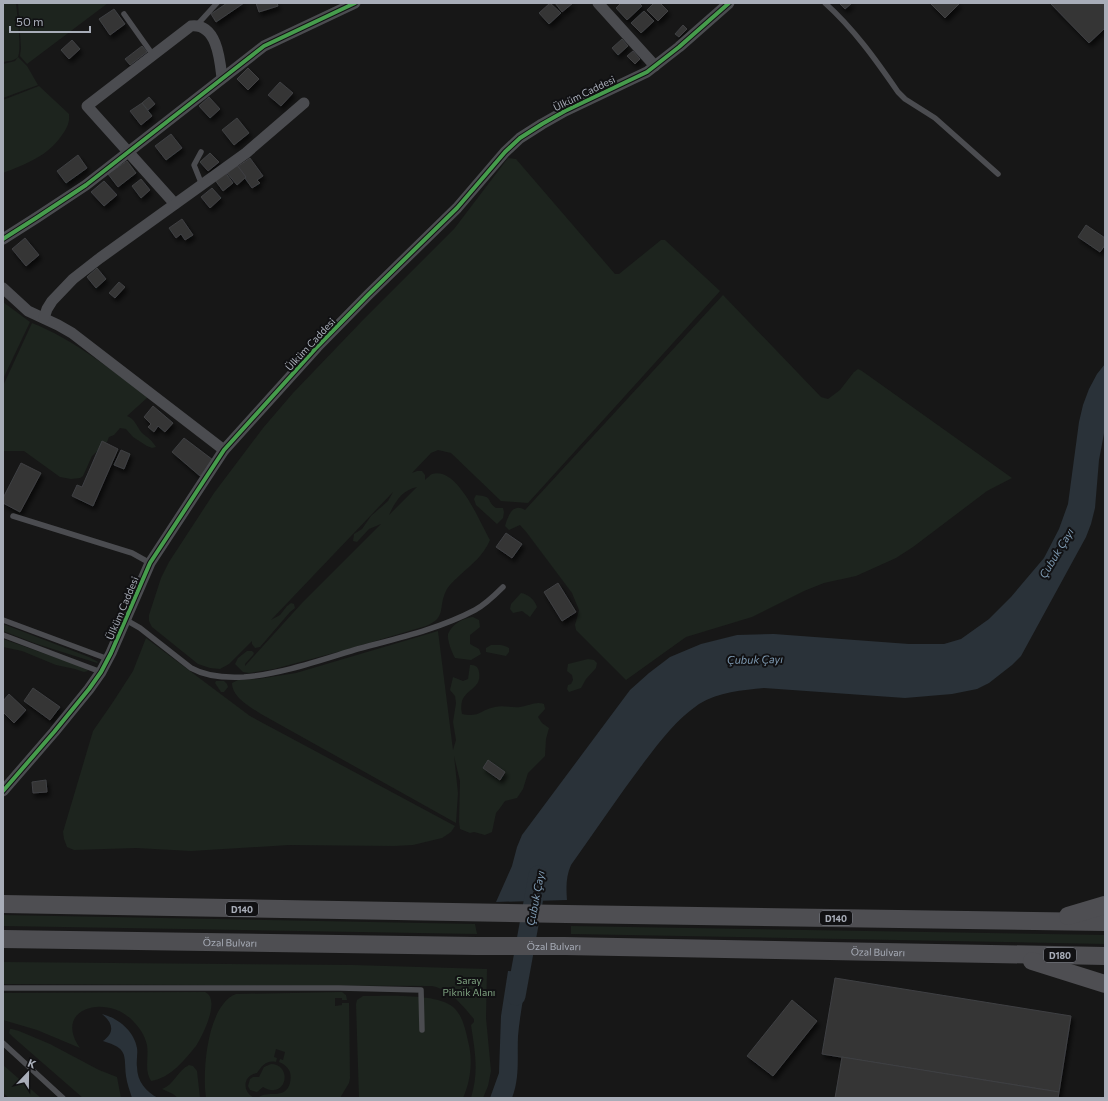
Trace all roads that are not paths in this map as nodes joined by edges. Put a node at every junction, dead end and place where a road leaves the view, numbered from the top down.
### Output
1 (217, 3) edge
2 (354, 3) edge
3 (598, 3) edge
4 (729, 3) edge
5 (825, 3) edge
6 (124, 14) dead end
7 (197, 26) junction
8 (153, 55) junction
9 (656, 66) junction
10 (222, 78) junction
11 (304, 103) dead end
12 (128, 152) junction
13 (201, 152) dead end
14 (998, 174) dead end
15 (202, 185) junction
16 (175, 204) junction
17 (3, 238) edge
18 (3, 288) edge
19 (44, 318) junction
20 (224, 450) junction
21 (13, 516) dead end
22 (150, 563) junction
23 (503, 587) dead end
24 (3, 620) edge
25 (126, 620) junction
26 (3, 635) edge
27 (108, 659) junction
28 (101, 672) junction
29 (3, 791) edge
30 (3, 904) edge
31 (1105, 905) edge
32 (1052, 921) junction
33 (1105, 922) edge
34 (3, 939) edge
35 (1014, 955) junction
36 (1105, 956) edge
37 (1105, 984) edge
38 (3, 988) edge
39 (422, 1030) dead end
40 (3, 1044) edge
41 (62, 1098) edge

1 - 7 lane
2 - 10 street
3 - 9 street
4 - 9 street, Ülküm Caddesi
5 - 14 lane
6 - 8 lane
7 - 8 street
7 - 10 street
8 - 12 street
9 - 20 street, Ülküm Caddesi
10 - 12 street
11 - 15 street
12 - 16 street
12 - 17 street
13 - 15 lane
15 - 16 street
16 - 19 street
18 - 19 street
19 - 20 street
20 - 22 street, Ülküm Caddesi
21 - 22 lane
22 - 25 street, Ülküm Caddesi
23 - 25 lane
24 - 27 lane
25 - 27 street, Ülküm Caddesi
26 - 28 lane
27 - 28 street, Ülküm Caddesi
28 - 29 street, Ülküm Caddesi
30 - 32 highway, D140
31 - 32 highway
32 - 33 highway, D140
34 - 35 highway, Özal Bulvarı
35 - 36 highway, Özal Bulvarı / D180
35 - 37 highway
38 - 39 lane
40 - 41 lane

